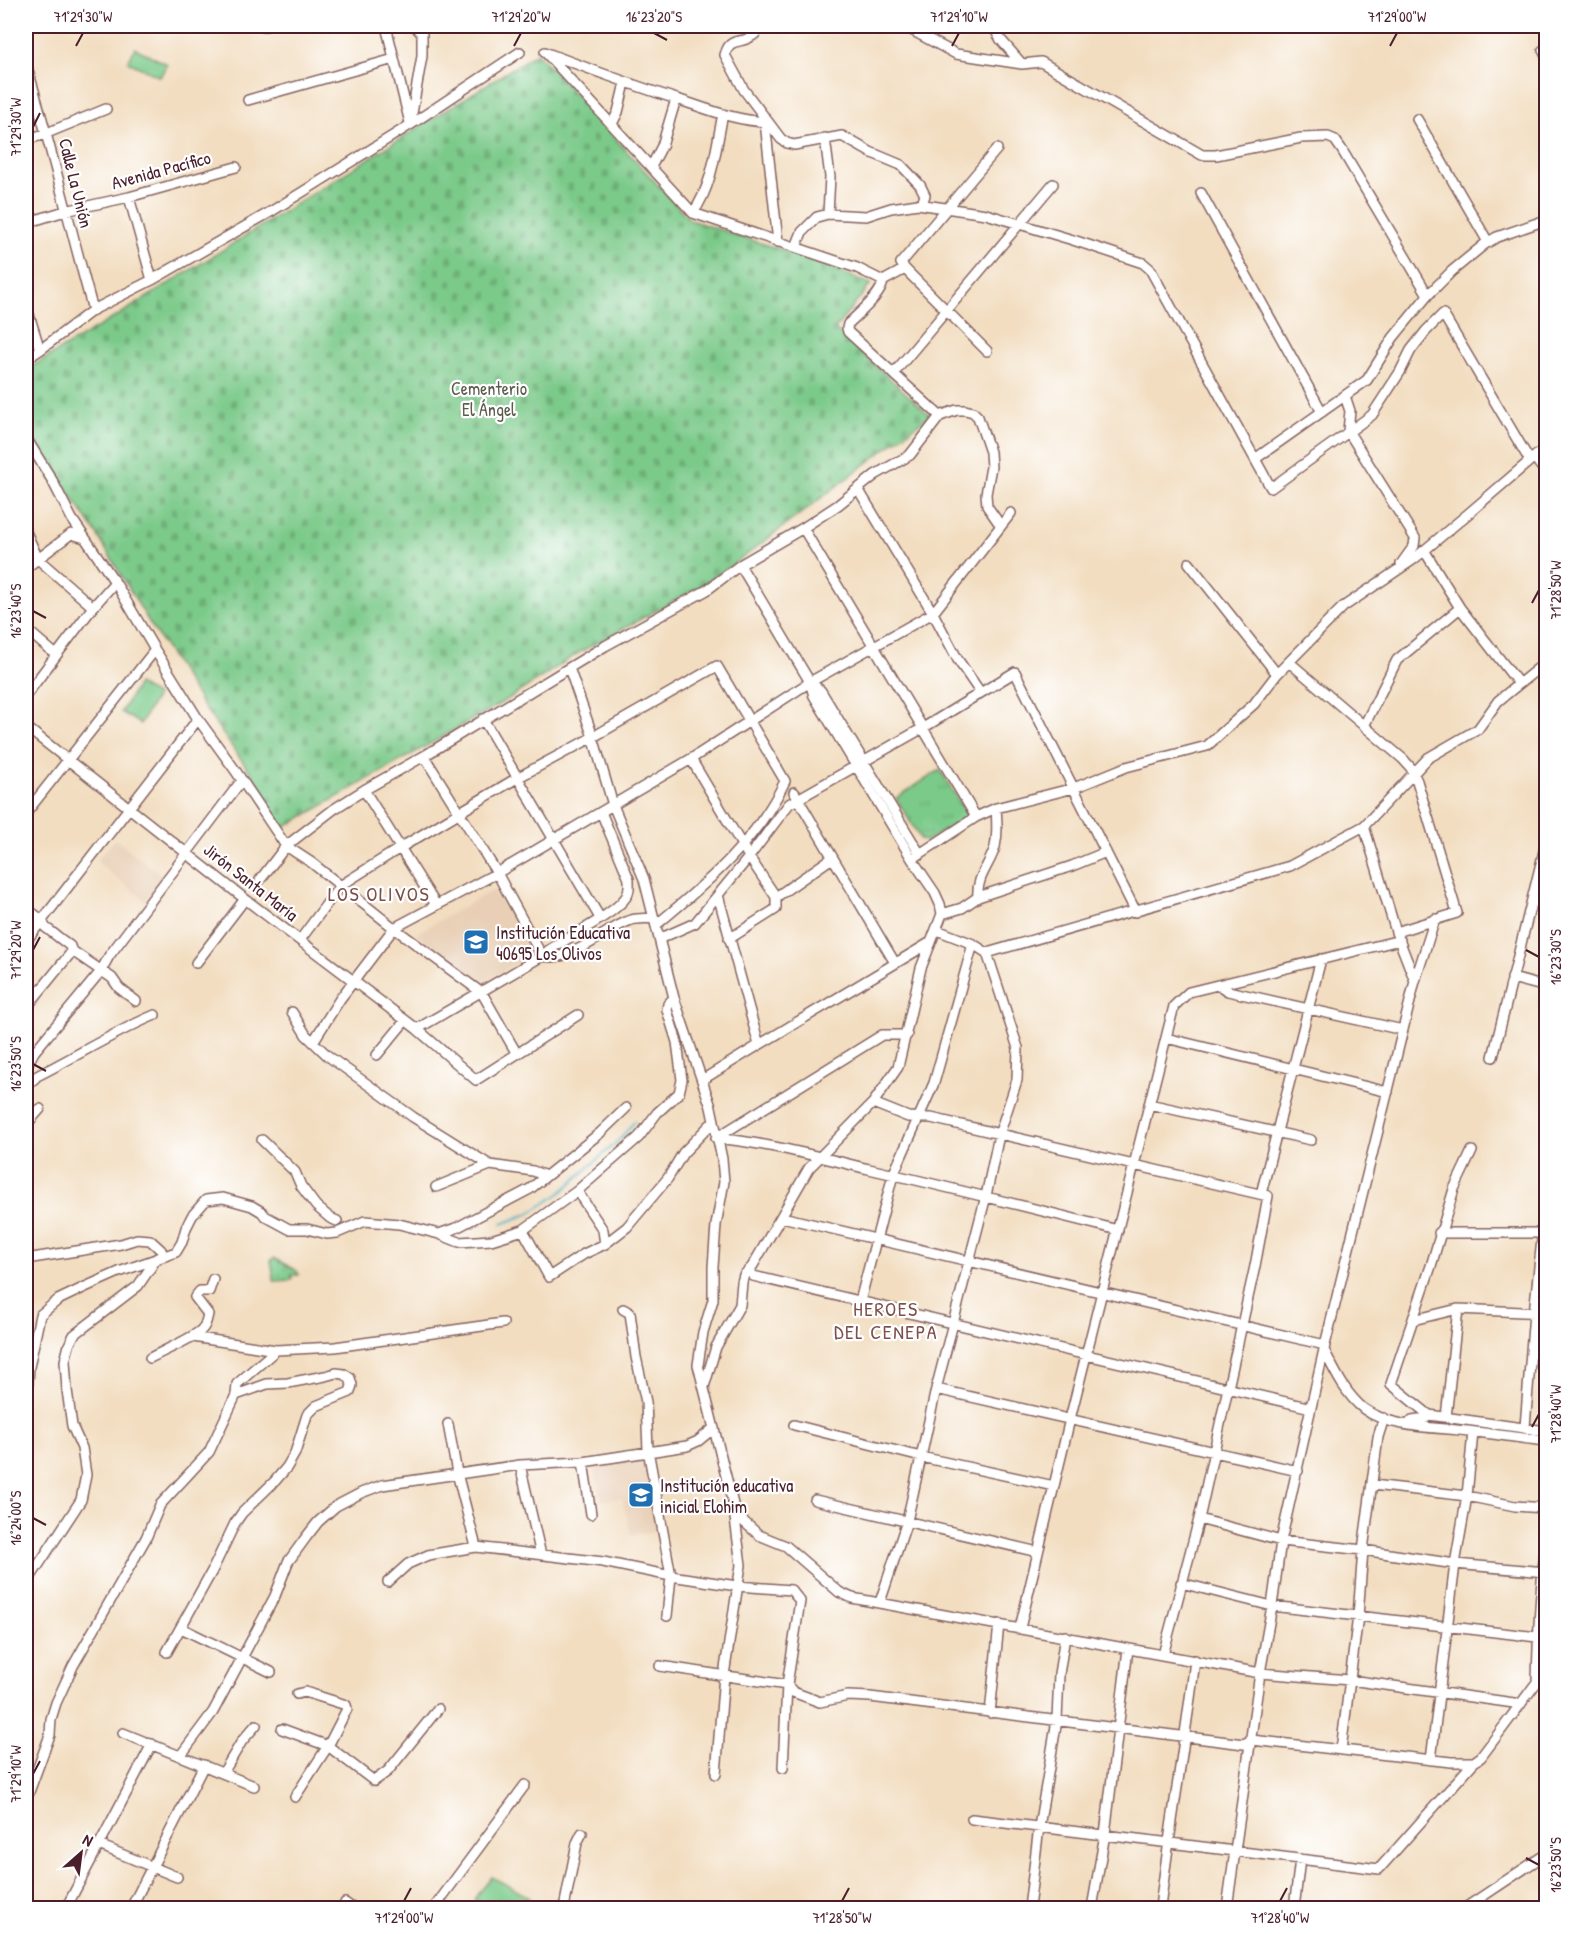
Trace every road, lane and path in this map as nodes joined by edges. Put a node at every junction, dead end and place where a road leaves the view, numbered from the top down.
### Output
1 (386, 26) edge
2 (415, 26) edge
3 (762, 26) edge
4 (904, 26) edge
5 (993, 26) edge
6 (520, 52) dead end
7 (394, 59) junction
8 (26, 64) edge
9 (1022, 64) junction
10 (625, 83) junction
11 (676, 99) junction
12 (248, 100) dead end
13 (106, 109) dead end
14 (723, 114) junction
15 (1417, 119) dead end
16 (767, 122) junction
17 (612, 124) junction
18 (410, 125) junction
19 (47, 133) junction
20 (825, 138) junction
21 (26, 140) edge
22 (997, 149) dead end
23 (651, 166) junction
24 (236, 167) dead end
25 (1053, 184) dead end
26 (1201, 193) dead end
27 (129, 197) junction
28 (918, 204) junction
29 (947, 209) junction
30 (65, 211) junction
31 (693, 213) junction
32 (828, 214) junction
33 (1546, 220) edge
34 (26, 223) edge
35 (1019, 224) junction
36 (778, 242) junction
37 (1488, 242) junction
38 (796, 247) junction
39 (905, 269) junction
40 (152, 280) junction
41 (883, 281) junction
42 (1428, 295) junction
43 (26, 305) edge
44 (93, 310) junction
45 (947, 310) junction
46 (40, 350) junction
47 (987, 351) dead end
48 (26, 359) edge
49 (894, 373) junction
50 (1345, 396) junction
51 (1323, 412) junction
52 (940, 416) junction
53 (1348, 431) junction
54 (26, 438) edge
55 (1546, 447) edge
56 (1255, 459) junction
57 (1532, 459) junction
58 (1546, 473) edge
59 (858, 489) junction
60 (1011, 513) dead end
61 (1000, 526) junction
62 (803, 528) junction
63 (26, 532) edge
64 (85, 538) junction
65 (1424, 550) junction
66 (38, 559) junction
67 (1189, 563) dead end
68 (740, 565) junction
69 (26, 568) edge
70 (1398, 570) junction
71 (115, 582) junction
72 (93, 607) junction
73 (1460, 608) junction
74 (933, 613) junction
75 (26, 629) edge
76 (876, 646) junction
77 (155, 650) junction
78 (57, 655) junction
79 (1289, 662) junction
80 (1546, 662) edge
81 (568, 668) junction
82 (1277, 674) junction
83 (810, 682) junction
84 (1519, 684) junction
85 (980, 692) junction
86 (26, 695) edge
87 (198, 718) junction
88 (483, 719) junction
89 (749, 720) junction
90 (1364, 726) junction
91 (26, 727) edge
92 (923, 729) junction
93 (593, 737) junction
94 (424, 756) junction
95 (691, 759) junction
96 (67, 761) junction
97 (861, 763) junction
98 (1413, 773) junction
99 (517, 778) junction
100 (243, 780) junction
101 (1074, 788) junction
102 (364, 790) junction
103 (797, 796) junction
104 (614, 805) junction
105 (128, 808) junction
106 (996, 808) junction
107 (601, 812) junction
108 (26, 813) edge
109 (458, 813) junction
110 (976, 817) junction
111 (1364, 826) junction
112 (553, 839) junction
113 (1546, 843) edge
114 (286, 846) junction
115 (743, 847) junction
116 (400, 848) junction
117 (1106, 852) junction
118 (187, 853) junction
119 (916, 856) junction
120 (749, 857) junction
121 (832, 858) junction
122 (497, 873) junction
123 (260, 880) dead end
124 (340, 886) junction
125 (718, 895) junction
126 (776, 897) junction
127 (978, 897) junction
128 (246, 899) junction
129 (1532, 901) junction
130 (436, 905) junction
131 (1546, 905) edge
132 (26, 908) edge
133 (1136, 912) junction
134 (942, 914) junction
135 (600, 918) junction
136 (1435, 919) junction
137 (42, 921) junction
138 (655, 921) junction
139 (394, 928) junction
140 (937, 930) junction
141 (1398, 936) junction
142 (658, 937) junction
143 (729, 939) junction
144 (300, 940) junction
145 (26, 941) edge
146 (932, 941) junction
147 (973, 944) junction
148 (71, 950) junction
149 (987, 953) junction
150 (542, 956) junction
151 (1321, 959) junction
152 (196, 963) dead end
153 (895, 963) junction
154 (101, 971) junction
155 (1512, 978) junction
156 (354, 981) junction
157 (1415, 981) junction
158 (1218, 985) junction
159 (1546, 987) edge
160 (482, 993) junction
161 (674, 998) junction
162 (136, 1001) dead end
163 (26, 1008) edge
164 (1308, 1009) junction
165 (292, 1012) dead end
166 (156, 1015) dead end
167 (578, 1015) dead end
168 (405, 1021) junction
169 (417, 1029) junction
170 (1403, 1030) junction
171 (907, 1035) junction
172 (1166, 1038) junction
173 (313, 1042) junction
174 (759, 1045) junction
175 (517, 1054) junction
176 (377, 1055) dead end
177 (1493, 1057) dead end
178 (26, 1060) edge
179 (1293, 1069) junction
180 (33, 1080) dead end
181 (702, 1080) junction
182 (1388, 1092) junction
183 (873, 1103) junction
184 (1149, 1104) junction
185 (626, 1108) dead end
186 (40, 1109) dead end
187 (919, 1117) junction
188 (714, 1121) junction
189 (26, 1125) edge
190 (1277, 1133) junction
191 (999, 1135) junction
192 (716, 1138) junction
193 (262, 1140) dead end
194 (1311, 1140) dead end
195 (1472, 1151) dead end
196 (819, 1157) junction
197 (490, 1165) junction
198 (1134, 1166) junction
199 (893, 1174) junction
200 (546, 1176) junction
201 (436, 1187) dead end
202 (577, 1191) junction
203 (1261, 1194) junction
204 (986, 1196) junction
205 (1546, 1203) edge
206 (782, 1217) junction
207 (337, 1221) dead end
208 (523, 1230) junction
209 (1118, 1230) junction
210 (1545, 1232) edge
211 (1439, 1233) junction
212 (439, 1234) junction
213 (876, 1239) junction
214 (605, 1244) junction
215 (161, 1255) junction
216 (26, 1259) edge
217 (968, 1261) junction
218 (753, 1276) dead end
219 (213, 1279) dead end
220 (1102, 1293) junction
221 (860, 1301) junction
222 (622, 1310) dead end
223 (1458, 1310) junction
224 (1534, 1313) junction
225 (1546, 1313) edge
226 (1413, 1320) junction
227 (503, 1323) dead end
228 (952, 1324) junction
229 (1241, 1326) junction
230 (193, 1337) junction
231 (1325, 1349) junction
232 (276, 1350) junction
233 (1086, 1354) junction
234 (150, 1358) dead end
235 (1228, 1388) junction
236 (703, 1389) junction
237 (936, 1389) junction
238 (236, 1395) junction
239 (1311, 1408) junction
240 (26, 1410) edge
241 (1429, 1415) junction
242 (1446, 1417) junction
243 (1384, 1418) junction
244 (1070, 1419) junction
245 (448, 1424) dead end
246 (1409, 1424) junction
247 (794, 1425) dead end
248 (1525, 1427) junction
249 (714, 1428) junction
250 (1473, 1432) junction
251 (1543, 1436) edge
252 (648, 1450) junction
253 (1214, 1452) junction
254 (921, 1457) junction
255 (582, 1462) junction
256 (520, 1464) junction
257 (1298, 1471) junction
258 (457, 1473) junction
259 (1373, 1485) junction
260 (1054, 1486) junction
261 (1467, 1496) junction
262 (815, 1500) dead end
263 (734, 1508) junction
264 (1546, 1508) edge
265 (591, 1514) dead end
266 (1199, 1519) junction
267 (908, 1521) junction
268 (1281, 1541) junction
269 (1546, 1543) edge
270 (476, 1547) junction
271 (1363, 1550) junction
272 (1038, 1552) junction
273 (541, 1555) junction
274 (1455, 1564) junction
275 (1544, 1572) edge
276 (671, 1576) junction
277 (388, 1582) dead end
278 (1181, 1583) junction
279 (26, 1584) edge
280 (737, 1586) junction
281 (880, 1602) junction
282 (1272, 1606) junction
283 (667, 1616) dead end
284 (1358, 1616) junction
285 (999, 1624) junction
286 (1447, 1626) junction
287 (181, 1628) junction
288 (1020, 1628) junction
289 (1065, 1636) junction
290 (1542, 1637) edge
291 (1128, 1649) junction
292 (167, 1652) dead end
293 (1163, 1655) junction
294 (242, 1657) junction
295 (1195, 1660) junction
296 (660, 1666) dead end
297 (1546, 1670) edge
298 (271, 1672) dead end
299 (1260, 1673) junction
300 (723, 1675) junction
301 (1350, 1680) junction
302 (1537, 1682) junction
303 (786, 1685) junction
304 (1438, 1692) junction
305 (297, 1694) dead end
306 (1521, 1704) junction
307 (438, 1709) dead end
308 (990, 1713) junction
309 (1056, 1720) junction
310 (256, 1725) dead end
311 (282, 1729) dead end
312 (1119, 1729) junction
313 (123, 1733) dead end
314 (1185, 1737) junction
315 (1251, 1740) junction
316 (152, 1744) junction
317 (328, 1746) junction
318 (1341, 1750) junction
319 (181, 1755) junction
320 (1431, 1760) junction
321 (1474, 1762) junction
322 (204, 1765) junction
323 (783, 1768) dead end
324 (223, 1773) junction
325 (716, 1774) dead end
326 (525, 1785) dead end
327 (254, 1786) dead end
328 (26, 1796) edge
329 (295, 1797) dead end
330 (972, 1819) dead end
331 (1039, 1827) junction
332 (582, 1833) dead end
333 (1105, 1834) junction
334 (1168, 1844) junction
335 (99, 1845) junction
336 (1234, 1851) junction
337 (1546, 1854) edge
338 (1300, 1859) junction
339 (152, 1868) junction
340 (177, 1877) dead end
341 (66, 1908) edge
342 (131, 1908) edge
343 (434, 1908) edge
344 (564, 1908) edge
345 (1029, 1908) edge
346 (1092, 1908) edge
347 (1160, 1908) edge
348 (1227, 1908) edge
349 (1294, 1908) edge
350 (1465, 1908) edge

1 - 7 street
2 - 18 street
3 - 16 street
4 - 9 street
5 - 9 street
6 - 18 street
7 - 12 street
7 - 18 street
8 - 19 street, Calle La Unión
9 - 42 street
10 - 11 street
10 - 17 street
10 - 17 street
11 - 14 street
11 - 23 street
13 - 19 street
14 - 16 street
14 - 31 street
15 - 37 street
16 - 20 street
16 - 36 street
17 - 23 street
18 - 40 street
19 - 21 street
19 - 30 street, Calle La Unión
20 - 28 street
20 - 32 street
22 - 29 street
23 - 31 street
24 - 27 street, Avenida Pacífico
25 - 35 street
26 - 51 street
27 - 30 street, Avenida Pacífico
27 - 40 street
28 - 29 street
28 - 32 street
29 - 35 street
29 - 39 street
30 - 34 street, Avenida Pacífico
30 - 44 street, Calle La Unión
31 - 36 street
32 - 38 street
33 - 37 street
35 - 45 street
35 - 56 street
36 - 38 street
37 - 42 street
38 - 41 street
39 - 41 street
39 - 45 street
40 - 44 street
41 - 49 street
42 - 50 street
43 - 46 street
44 - 46 street
45 - 47 street
45 - 49 street
46 - 48 street
49 - 52 street
50 - 51 street
50 - 53 street
51 - 56 street
52 - 59 street
52 - 61 street
53 - 56 street
53 - 57 street
53 - 70 street
54 - 64 street
55 - 57 street
57 - 58 street
57 - 65 street
59 - 62 street
59 - 74 street
60 - 61 street
61 - 74 street
62 - 68 street
62 - 76 street
63 - 66 street
64 - 66 street
64 - 71 street
65 - 70 street
65 - 73 street
66 - 69 street
66 - 72 street
67 - 82 street
68 - 81 street
68 - 83 street
70 - 79 street
71 - 72 street
71 - 77 street
72 - 78 street
73 - 84 street
73 - 90 street
74 - 76 street
74 - 85 street
75 - 78 street
76 - 83 street
76 - 92 street
77 - 87 street
77 - 96 street
78 - 86 street
79 - 82 street
79 - 90 street
80 - 84 street
81 - 88 street
81 - 93 street
82 - 101 street
83 - 89 street
83 - 97 street
83 - 97 street
84 - 98 street
85 - 92 street
85 - 101 street
87 - 100 street
87 - 105 street
88 - 94 street
88 - 99 street
89 - 93 street
89 - 95 street
89 - 115 street
90 - 98 street
91 - 96 street, Jirón Santa María
92 - 97 street
92 - 110 street
93 - 99 street
93 - 104 street
94 - 102 street
94 - 109 street
95 - 104 street
95 - 115 street
96 - 105 street, Jirón Santa María
96 - 108 street
97 - 103 street
97 - 119 street
98 - 111 street
98 - 136 street
99 - 109 street
99 - 112 street
100 - 114 street
100 - 118 street
101 - 106 street
101 - 117 street
102 - 114 street
102 - 116 street
103 - 120 street
103 - 121 street
104 - 107 street
104 - 138 street
105 - 118 street, Jirón Santa María
105 - 137 street
106 - 110 street
106 - 127 street
107 - 112 street
107 - 135 street
109 - 116 street
109 - 122 street
110 - 119 street
111 - 133 street
111 - 141 street
112 - 122 street
112 - 135 street
113 - 129 street
114 - 123 street
114 - 124 street
115 - 120 street
115 - 138 street
116 - 124 street
116 - 130 street
117 - 127 street
117 - 133 street
118 - 128 street, Jirón Santa María
118 - 154 street
119 - 134 street
120 - 125 street
120 - 126 street
121 - 126 street
121 - 153 street
122 - 130 street
122 - 150 street
124 - 139 street
124 - 144 street
125 - 142 street
125 - 143 street
126 - 143 street
127 - 134 street
128 - 144 street, Jirón Santa María
128 - 152 street
129 - 131 street
129 - 155 street
130 - 139 street
132 - 137 street
133 - 149 street
134 - 140 street
135 - 150 street
136 - 141 street
136 - 157 street
137 - 145 street
137 - 148 street
138 - 142 street
138 - 150 street
139 - 156 street
139 - 160 street
140 - 146 street
140 - 147 street
141 - 151 street
141 - 157 street
142 - 161 street
143 - 174 street
144 - 156 street, Jirón Santa María
146 - 153 street
146 - 171 street
147 - 149 street
147 - 187 street
148 - 154 street
148 - 163 street
149 - 191 street
150 - 160 street
151 - 158 street
151 - 164 street
153 - 174 street
154 - 162 street
154 - 178 street
155 - 159 street
155 - 177 street
156 - 168 street, Jirón Santa María
156 - 173 street
157 - 170 street
158 - 164 street
158 - 172 street
160 - 169 street
160 - 175 street
161 - 181 street
161 - 202 street
164 - 170 street
164 - 179 street
165 - 173 street
166 - 180 street
167 - 175 street
168 - 169 street, Jirón Santa María
168 - 176 street
169 - 175 street, Jirón Santa María
170 - 182 street
171 - 183 street
171 - 192 street
172 - 179 street
172 - 184 street
173 - 197 street
174 - 181 street
179 - 182 street
179 - 190 street
181 - 188 street
182 - 231 street
183 - 187 street
183 - 196 street
184 - 190 street
184 - 198 street
185 - 200 street
186 - 189 street
187 - 191 street
187 - 199 street
188 - 192 street
188 - 214 street
190 - 194 street
190 - 203 street
191 - 198 street
191 - 204 street
192 - 196 street
192 - 236 street
193 - 207 street
195 - 211 street
196 - 199 street
196 - 206 street
197 - 200 street
197 - 201 street
198 - 203 street
198 - 209 street
199 - 204 street
199 - 213 street
200 - 212 street
202 - 208 street
202 - 214 street
203 - 229 street
204 - 209 street
204 - 217 street
205 - 210 street
206 - 213 street
206 - 236 street
208 - 212 street
208 - 214 street
209 - 220 street
210 - 211 street
210 - 224 street
211 - 226 street
212 - 215 street
213 - 217 street
213 - 221 street
215 - 216 street
215 - 240 street
215 - 279 street
217 - 220 street
217 - 228 street
218 - 221 street
219 - 230 street
220 - 229 street
220 - 233 street
221 - 228 street
222 - 252 street
223 - 224 street
223 - 226 street
223 - 242 street
224 - 225 street
224 - 248 street
226 - 241 street
227 - 232 street
228 - 233 street
228 - 237 street
229 - 231 street
229 - 235 street
230 - 232 street
230 - 234 street
231 - 239 street
231 - 243 street
232 - 238 street
233 - 235 street
233 - 244 street
235 - 239 street
235 - 253 street
236 - 249 street
237 - 244 street
237 - 254 street
238 - 287 street
238 - 328 street
239 - 257 street
241 - 242 street
241 - 246 street
242 - 248 street
243 - 246 street
243 - 259 street
244 - 253 street
244 - 260 street
245 - 258 street
246 - 250 street
247 - 254 street
248 - 251 street
249 - 252 street
249 - 263 street
250 - 251 street
250 - 261 street
252 - 255 street
252 - 276 street
253 - 257 street
253 - 266 street
254 - 260 street
254 - 267 street
255 - 256 street
255 - 265 street
256 - 258 street
256 - 273 street
257 - 268 street
258 - 270 street
258 - 294 street
259 - 261 street
259 - 271 street
260 - 272 street
261 - 264 street
261 - 274 street
262 - 267 street
263 - 280 street
263 - 281 street
266 - 268 street
266 - 278 street
267 - 272 street
267 - 281 street
268 - 271 street
268 - 282 street
269 - 275 street
270 - 273 street
270 - 277 street
271 - 274 street
271 - 284 street
272 - 288 street
273 - 276 street
274 - 275 street
274 - 286 street
275 - 290 street
276 - 280 street
276 - 283 street
278 - 282 street
278 - 293 street
280 - 300 street
280 - 303 street
281 - 285 street
282 - 284 street
282 - 299 street
284 - 286 street
284 - 301 street
285 - 288 street
285 - 308 street
286 - 290 street
286 - 304 street
287 - 292 street
287 - 294 street
288 - 289 street
289 - 291 street
289 - 309 street
290 - 302 street
291 - 293 street
291 - 312 street
293 - 295 street
294 - 298 street
294 - 319 street
295 - 299 street
295 - 314 street
296 - 300 street
297 - 302 street
299 - 301 street
299 - 315 street
300 - 303 street
300 - 325 street
301 - 304 street
301 - 318 street
302 - 306 street
303 - 308 street
303 - 323 street
304 - 306 street
304 - 320 street
305 - 317 street
306 - 321 street
307 - 317 street
308 - 309 street
309 - 312 street
309 - 331 street
310 - 324 street
311 - 317 street
312 - 314 street
312 - 333 street
313 - 316 street
314 - 315 street
314 - 334 street
315 - 318 street
315 - 336 street
316 - 319 street
316 - 335 street
317 - 329 street
318 - 320 street
319 - 322 street
320 - 321 street
321 - 338 street
322 - 324 street
322 - 339 street
324 - 327 street
326 - 343 street
330 - 331 street
331 - 333 street
331 - 345 street
332 - 344 street
333 - 334 street
333 - 346 street
334 - 336 street
334 - 347 street
335 - 339 street
335 - 341 street
336 - 338 street
336 - 348 street
337 - 350 street
338 - 349 street
339 - 340 street
339 - 342 street

